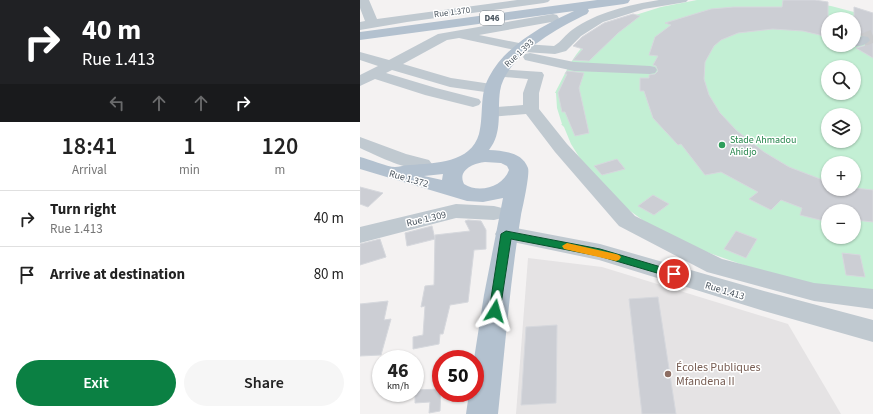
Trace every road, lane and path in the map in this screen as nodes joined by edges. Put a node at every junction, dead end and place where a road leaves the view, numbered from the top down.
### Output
1 (539, 0) edge
2 (544, 0) edge
3 (624, 0) edge
4 (682, 0) edge
5 (517, 2) edge
6 (603, 3) junction
7 (363, 4) edge
8 (455, 5) edge
9 (553, 18) dead end
10 (372, 23) junction
11 (360, 26) edge
12 (457, 34) junction
13 (360, 36) edge
14 (521, 51) junction
15 (360, 56) edge
16 (390, 65) junction
17 (650, 70) dead end
18 (364, 75) edge
19 (496, 81) junction
20 (473, 102) dead end
21 (531, 109) junction
22 (490, 117) junction
23 (360, 142) edge
24 (466, 161) junction
25 (360, 163) edge
26 (422, 164) dead end
27 (515, 170) junction
28 (386, 171) junction
29 (458, 190) junction
30 (480, 195) junction
31 (502, 226) junction
32 (360, 235) edge
33 (873, 299) edge
34 (873, 331) edge
35 (482, 414) edge

1 - 2 street, Rue 1.370
1 - 5 street, Rue 1.370
3 - 6 main road, D46
4 - 14 street
5 - 8 street, Rue 1.370
6 - 13 main road, D46
6 - 14 main road, Rue 1.393
7 - 10 street
8 - 10 street, Rue 1.370
9 - 12 street
10 - 11 street, Rue 1.370
12 - 14 street
12 - 16 street
14 - 17 street
14 - 19 main road, Rue 1.393
15 - 16 street
16 - 18 street
16 - 19 street
18 - 20 street
19 - 21 street
19 - 22 main road
21 - 22 street
21 - 33 street
22 - 24 main road
22 - 27 main road
23 - 26 street
24 - 27 main road
24 - 28 main road
24 - 29 main road
25 - 28 main road, Rue 1.372
27 - 30 main road
27 - 31 main road
28 - 29 main road, Rue 1.372
29 - 30 main road, Rue 1.372
30 - 31 main road
31 - 32 street, Rue 1.309
31 - 34 street, Rue 1.413
31 - 35 main road

